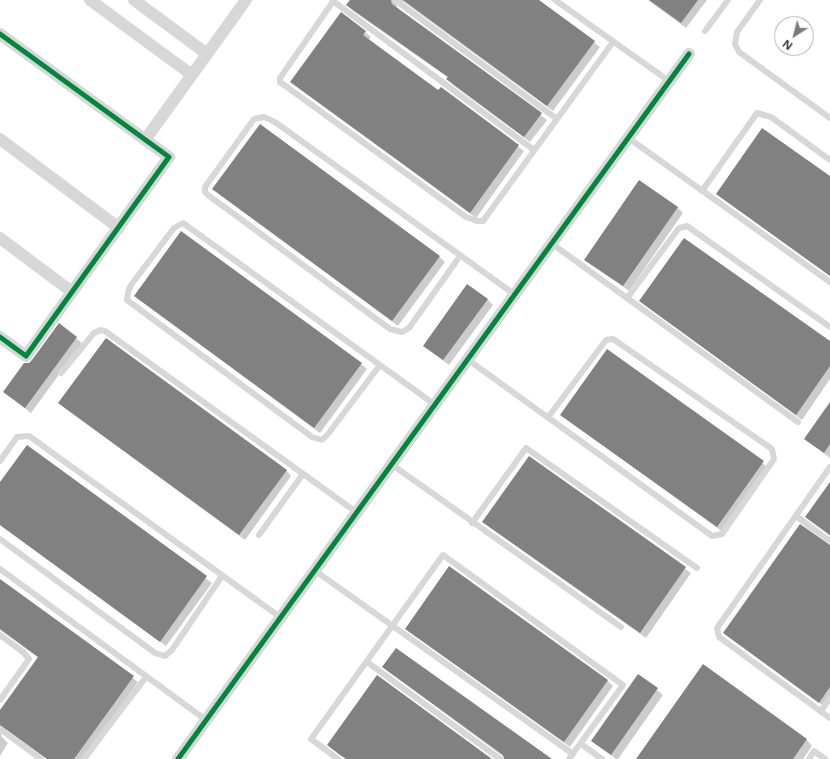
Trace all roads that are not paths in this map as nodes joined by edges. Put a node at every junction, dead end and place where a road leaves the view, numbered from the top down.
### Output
1 (134, 0) edge
2 (246, 0) edge
3 (395, 0) edge
4 (555, 0) edge
5 (728, 0) edge
6 (760, 0) edge
7 (93, 1) edge
8 (333, 1) edge
9 (705, 31) dead end
10 (0, 34) edge
11 (613, 42) junction
12 (207, 54) junction
13 (689, 54) dead end
14 (192, 76) junction
15 (669, 81) junction
16 (830, 118) edge
17 (557, 119) junction
18 (627, 137) junction
19 (0, 139) edge
20 (145, 140) junction
21 (534, 150) junction
22 (830, 160) edge
23 (702, 190) junction
24 (119, 228) junction
25 (0, 238) edge
26 (551, 243) junction
27 (460, 256) junction
28 (830, 282) edge
29 (72, 292) junction
30 (514, 294) junction
31 (627, 298) junction
32 (830, 327) edge
33 (0, 337) edge
34 (467, 359) junction
35 (380, 365) junction
36 (61, 373) dead end
37 (434, 404) junction
38 (548, 416) junction
39 (798, 422) dead end
40 (0, 461) edge
41 (391, 464) junction
42 (830, 468) edge
43 (303, 474) junction
44 (356, 512) junction
45 (796, 516) junction
46 (472, 523) junction
47 (259, 535) dead end
48 (0, 539) edge
49 (830, 541) edge
50 (697, 568) dead end
51 (0, 569) edge
52 (314, 570) junction
53 (222, 576) junction
54 (280, 617) junction
55 (393, 626) junction
56 (621, 627) dead end
57 (0, 635) edge
58 (367, 662) junction
59 (146, 677) junction
60 (830, 698) edge
61 (0, 700) edge
62 (821, 711) junction
63 (830, 718) edge
64 (206, 720) junction
65 (0, 729) edge
66 (580, 744) junction
67 (571, 756) edge
68 (41, 759) edge
69 (84, 759) edge
70 (178, 759) edge
71 (338, 759) edge
72 (500, 759) edge
73 (602, 759) edge
74 (809, 759) edge
75 (825, 759) edge

1 - 12 street
2 - 12 street
3 - 17 lane
4 - 11 lane
5 - 9 lane
6 - 16 lane
7 - 14 street
8 - 21 lane
8 - 21 lane
10 - 20 street
11 - 15 lane
11 - 17 lane
12 - 14 street
13 - 15 street
14 - 20 street
15 - 18 street
17 - 21 lane
18 - 23 lane
18 - 26 street
19 - 24 street
20 - 24 street
22 - 23 lane
23 - 28 lane
24 - 29 street
25 - 29 street
26 - 30 street
26 - 31 lane
27 - 27 lane
27 - 30 lane
29 - 33 street
30 - 34 street
31 - 32 lane
31 - 39 lane
34 - 37 street
34 - 38 lane
35 - 35 lane
35 - 37 lane
36 - 43 lane
37 - 41 street
38 - 38 lane
40 - 53 lane
41 - 44 street
41 - 46 lane
42 - 45 lane
43 - 44 lane
43 - 47 lane
44 - 52 street
45 - 49 lane
45 - 62 lane
46 - 50 lane
46 - 56 lane
48 - 53 lane
51 - 59 lane
52 - 54 street
52 - 55 lane
53 - 54 lane
54 - 64 street
55 - 58 lane
55 - 66 lane
55 - 67 lane
57 - 61 lane
58 - 71 lane
58 - 72 lane
59 - 64 lane
59 - 69 lane
60 - 62 lane
62 - 63 lane
64 - 70 street
65 - 68 lane
66 - 67 lane
66 - 73 lane
74 - 75 lane

